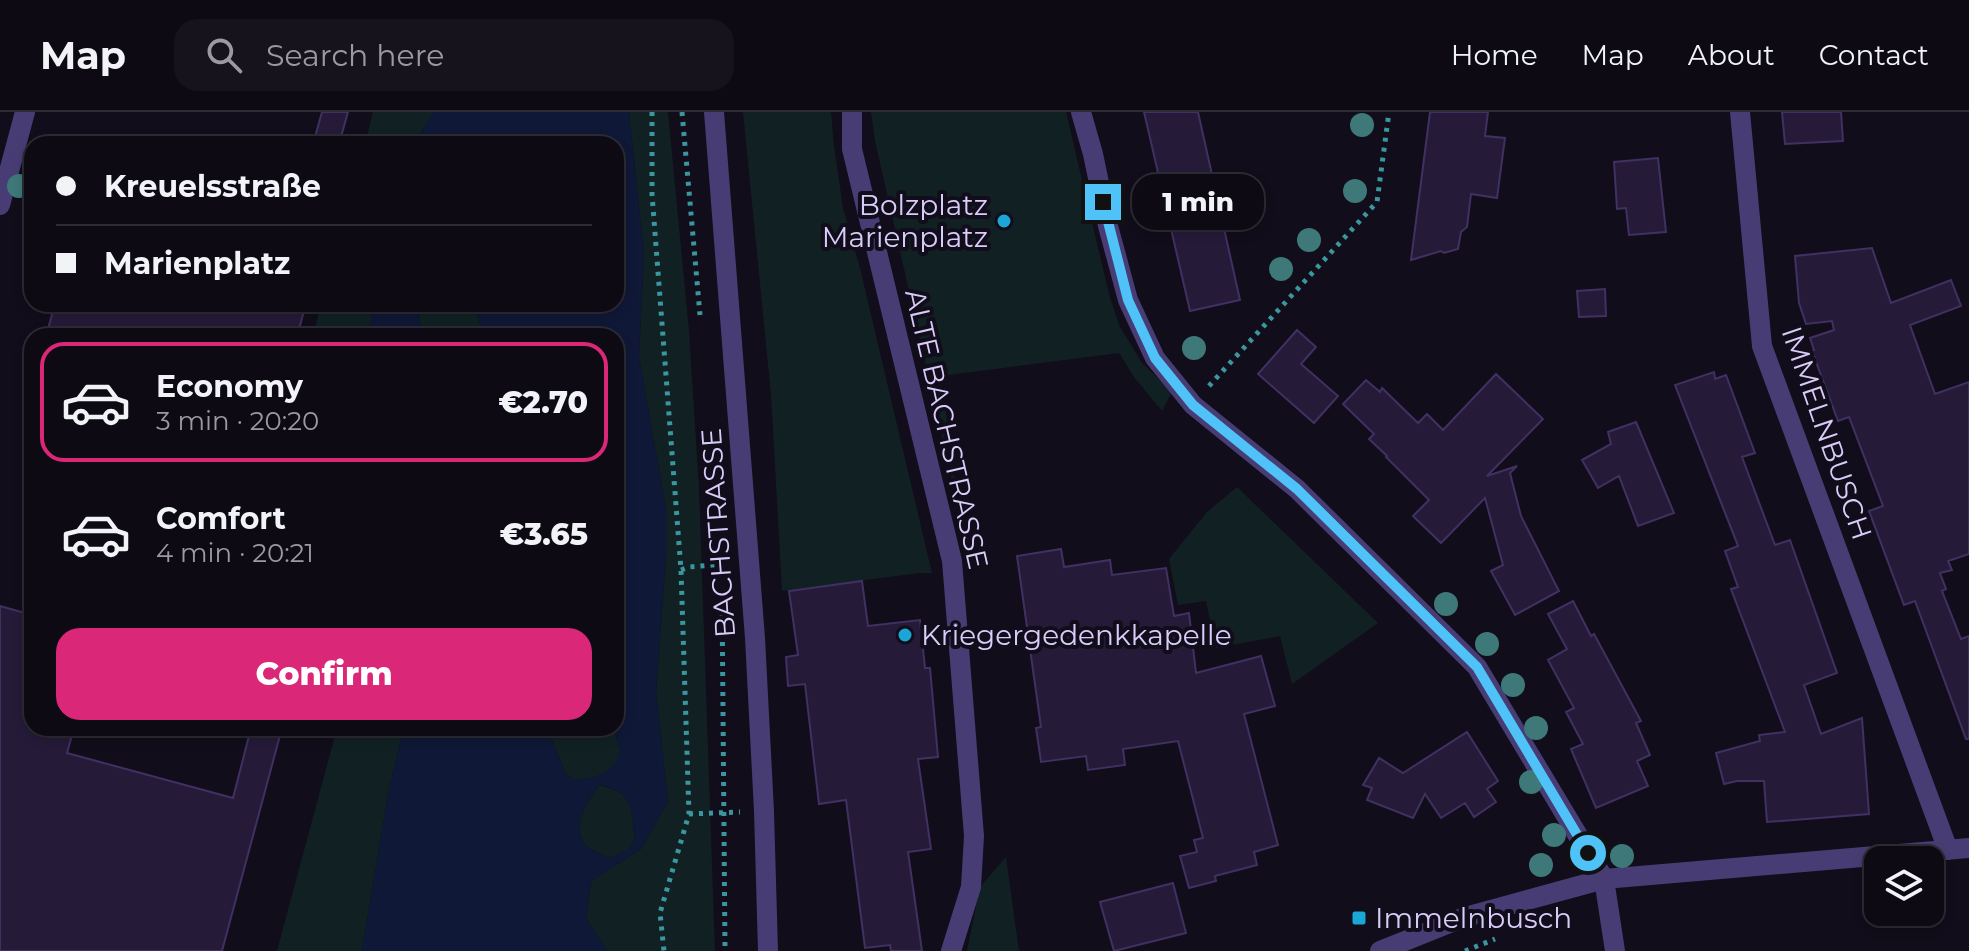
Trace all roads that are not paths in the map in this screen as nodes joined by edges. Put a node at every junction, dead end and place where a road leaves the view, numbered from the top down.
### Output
1 (25, 112) edge
2 (714, 112) edge
3 (852, 112) edge
4 (1081, 112) edge
5 (1740, 112) edge
6 (0, 205) edge
7 (1969, 848) edge
8 (1948, 850) junction
9 (1604, 879) junction
10 (768, 951) edge
11 (951, 951) edge
12 (1380, 951) edge
13 (1615, 951) edge

1 - 6 street
2 - 10 street, BACHSTRASSE
3 - 11 street, ALTE BACHSTRASSE
4 - 9 street
5 - 8 street, IMMELNBUSCH
7 - 8 street
8 - 9 street
9 - 12 street
9 - 13 street

